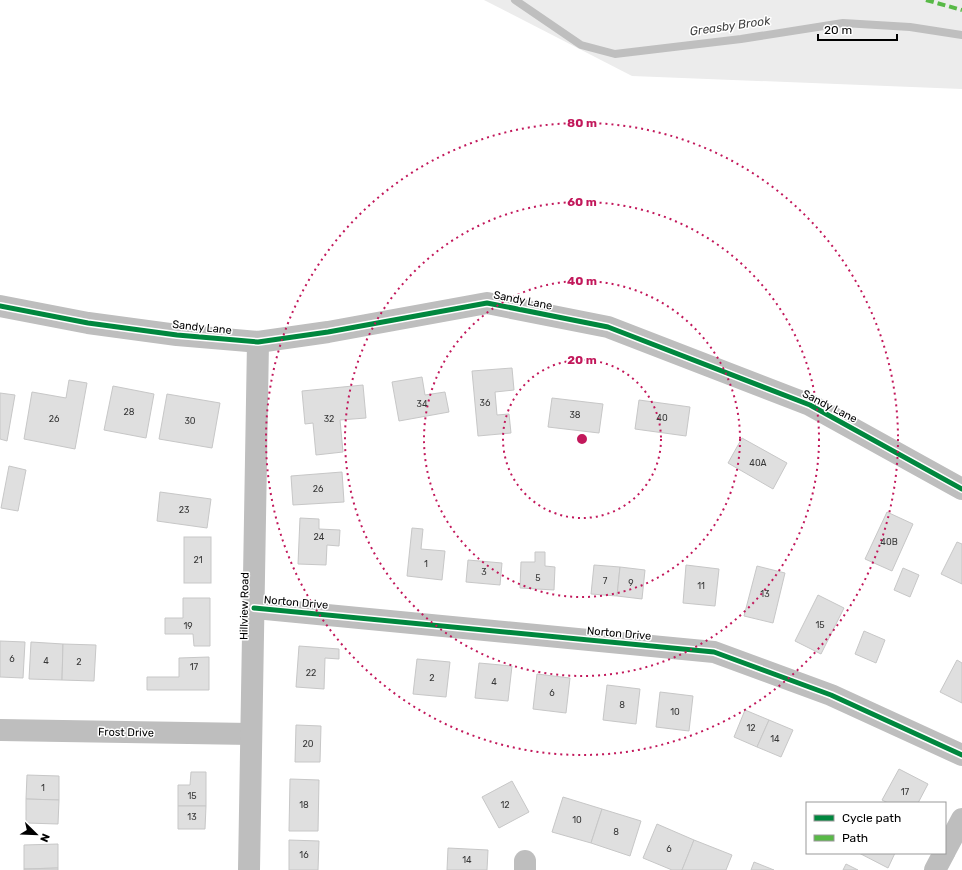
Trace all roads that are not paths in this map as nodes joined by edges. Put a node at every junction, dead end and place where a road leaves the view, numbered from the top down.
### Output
1 (0, 306) edge
2 (258, 342) junction
3 (962, 489) edge
4 (254, 608) junction
5 (0, 730) edge
6 (252, 734) junction
7 (962, 755) edge
8 (962, 819) edge
9 (946, 850) edge
10 (944, 854) edge
11 (249, 870) edge
12 (935, 870) edge

1 - 2 street, Sandy Lane
2 - 3 street, Sandy Lane
2 - 4 street, Hillview Road
4 - 6 street, Hillview Road
4 - 7 street, Norton Drive
5 - 6 street, Frost Drive
6 - 11 street, Hillview Road
8 - 9 street
10 - 12 street

